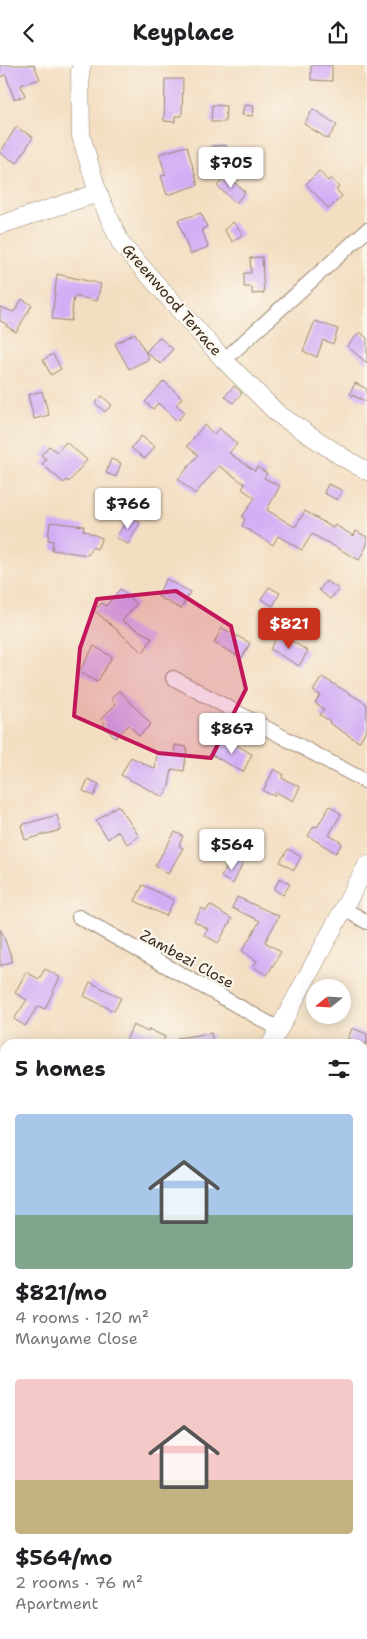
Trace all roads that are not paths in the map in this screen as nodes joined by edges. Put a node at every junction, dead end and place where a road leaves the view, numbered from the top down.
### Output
1 (82, 65) edge
2 (98, 193) junction
3 (0, 225) edge
4 (367, 230) edge
5 (224, 360) junction
6 (367, 471) edge
7 (173, 678) dead end
8 (367, 782) edge
9 (367, 865) edge
10 (344, 909) junction
11 (79, 917) dead end
12 (367, 922) edge
13 (275, 1036) edge

1 - 2 street, Greenwood Terrace
2 - 3 street
2 - 5 street, Greenwood Terrace
4 - 5 street
5 - 6 street, Greenwood Terrace
7 - 8 street
9 - 10 street
10 - 12 street
10 - 13 street
11 - 13 street, Zambezi Close

